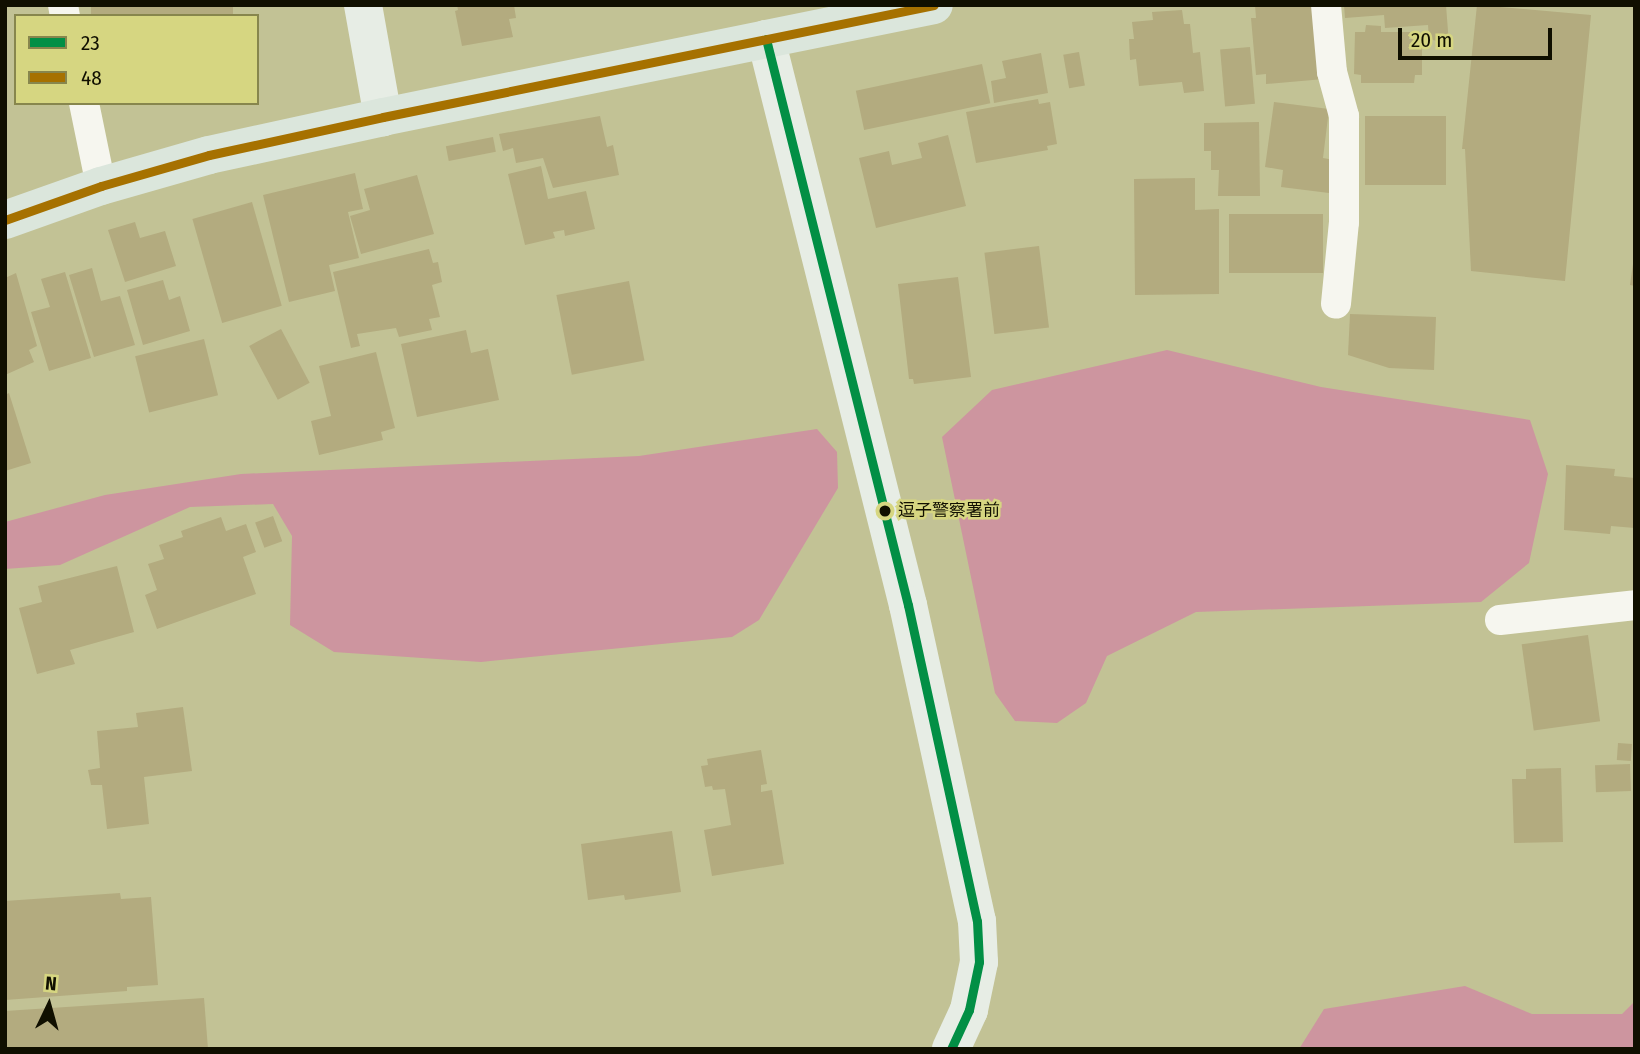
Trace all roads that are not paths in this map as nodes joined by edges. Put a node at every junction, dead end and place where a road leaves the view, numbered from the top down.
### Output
1 (363, 5) edge
2 (934, 5) edge
3 (1326, 5) edge
4 (766, 39) junction
5 (84, 105) edge
6 (383, 117) junction
7 (101, 186) junction
8 (5, 220) edge
9 (1336, 304) dead end
10 (1635, 605) edge
11 (1500, 620) dead end
12 (951, 1049) edge

1 - 6 street
2 - 4 main road
3 - 9 lane
4 - 6 main road
4 - 12 street
5 - 7 lane
6 - 7 main road
7 - 8 main road
10 - 11 lane

